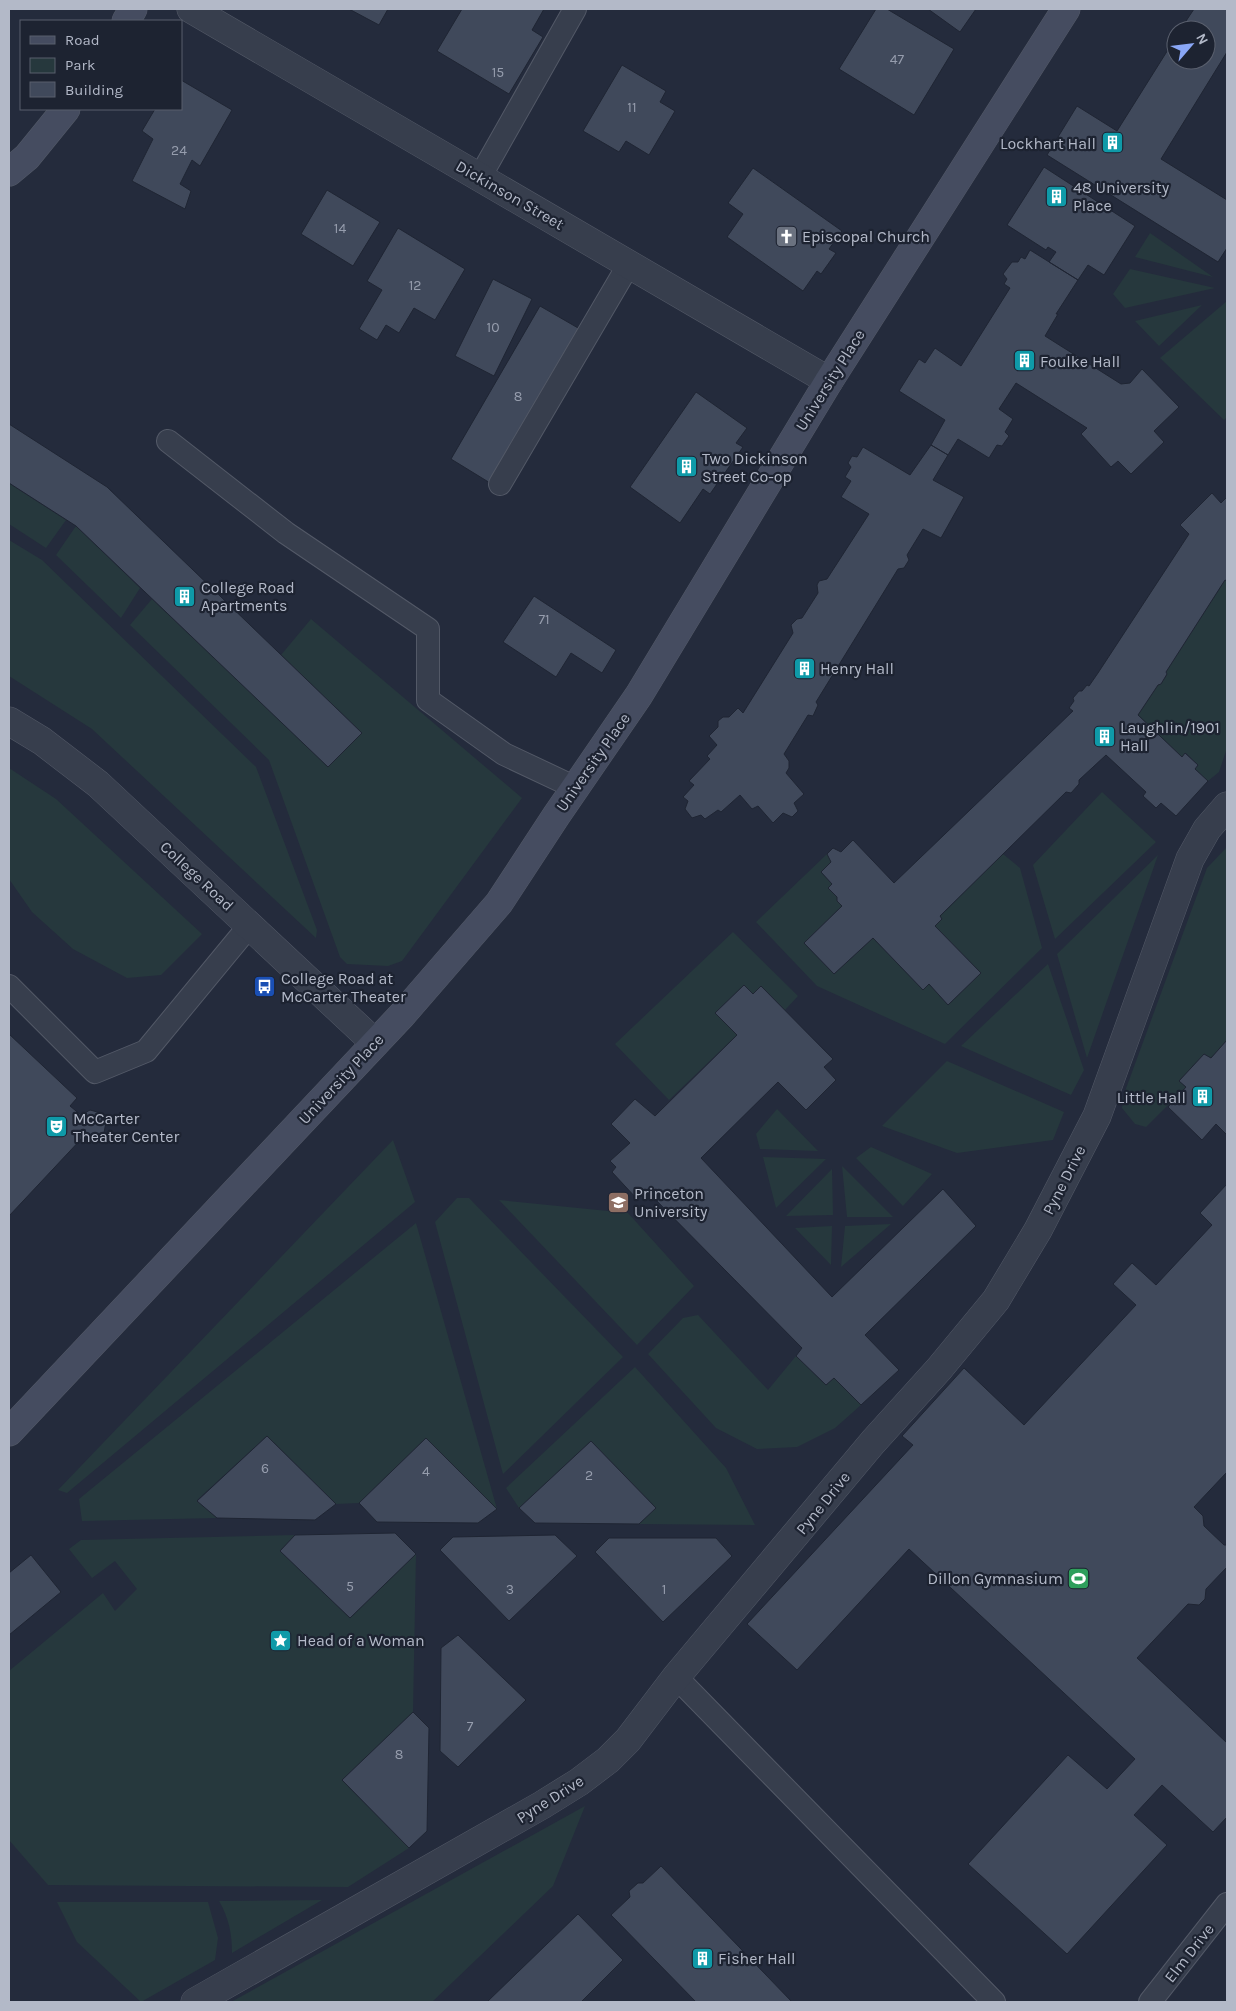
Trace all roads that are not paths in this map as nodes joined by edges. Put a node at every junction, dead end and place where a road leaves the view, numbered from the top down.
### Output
1 (133, 9) edge
2 (191, 9) edge
3 (575, 9) edge
4 (1066, 9) edge
5 (127, 20) edge
6 (65, 110) edge
7 (9, 172) edge
8 (480, 177) junction
9 (629, 264) junction
10 (829, 381) junction
11 (168, 441) dead end
12 (500, 484) dead end
13 (9, 721) edge
14 (576, 788) junction
15 (1227, 806) edge
16 (250, 925) junction
17 (9, 986) edge
18 (375, 1043) junction
19 (9, 1432) edge
20 (676, 1677) junction
21 (1227, 1904) edge
22 (195, 2002) edge
23 (994, 2002) edge
24 (1150, 2002) edge

1 - 5 street
2 - 8 street, Dickinson Street
3 - 8 lane
4 - 10 street, University Place
6 - 7 street
8 - 9 street, Dickinson Street
9 - 10 street, Dickinson Street
9 - 12 lane
10 - 14 street, University Place
11 - 14 lane
13 - 16 street, College Road
14 - 18 street, University Place
15 - 20 street, Pyne Drive
16 - 17 lane
16 - 18 street, College Road
18 - 19 street, University Place
20 - 22 street, Pyne Drive
20 - 23 lane
21 - 24 lane, Elm Drive

